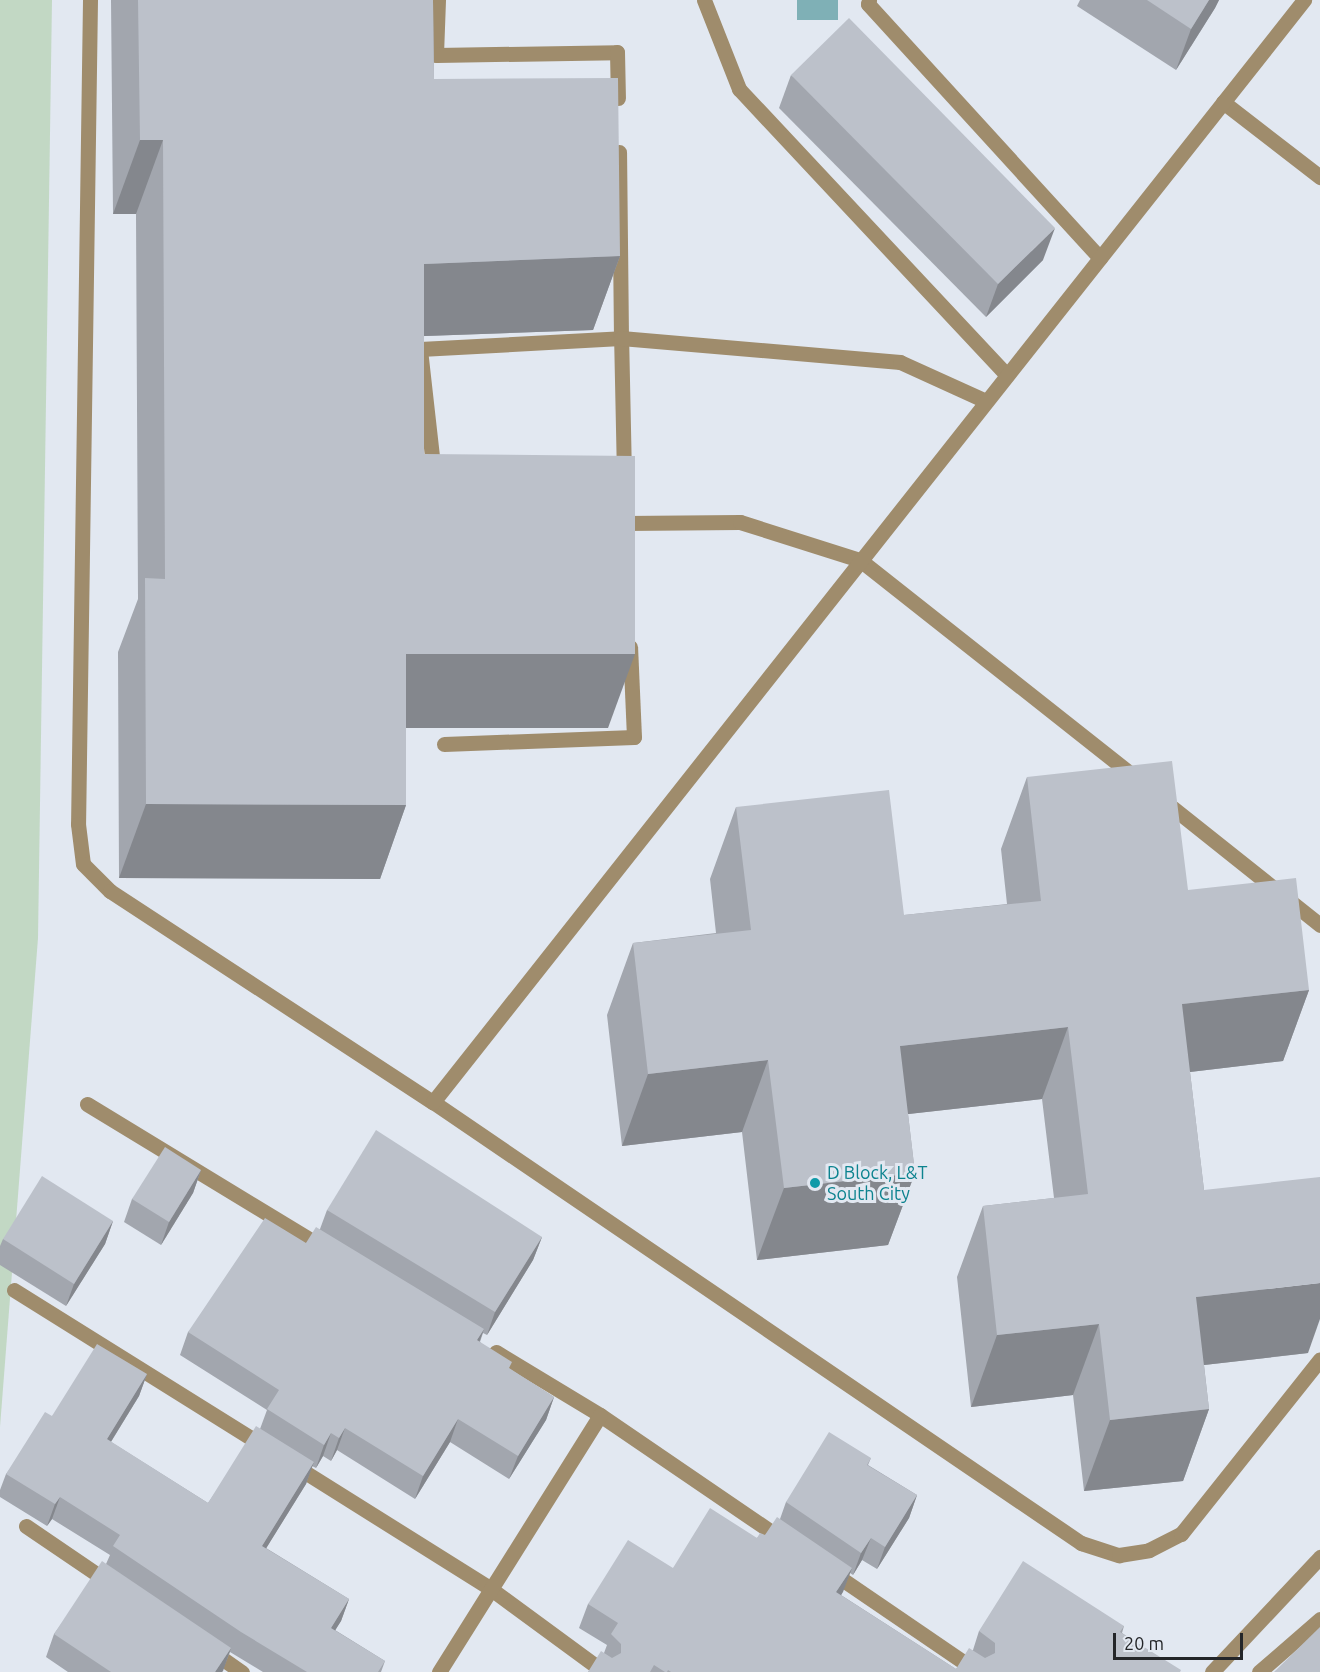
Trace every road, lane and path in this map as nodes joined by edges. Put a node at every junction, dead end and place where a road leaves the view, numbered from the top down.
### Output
1 (90, 0) edge
2 (438, 0) edge
3 (704, 0) edge
4 (869, 0) edge
5 (1304, 0) edge
6 (1223, 102) junction
7 (618, 111) edge
8 (618, 135) edge
9 (1320, 177) edge
10 (1100, 258) junction
11 (621, 338) junction
12 (1007, 375) junction
13 (986, 401) junction
14 (445, 481) edge
15 (860, 560) junction
16 (629, 630) edge
17 (444, 744) dead end
18 (1320, 925) edge
19 (433, 1102) junction
20 (87, 1104) dead end
21 (343, 1260) edge
22 (14, 1290) dead end
23 (487, 1347) edge
24 (1320, 1359) edge
25 (600, 1415) junction
26 (26, 1526) dead end
27 (794, 1547) edge
28 (1320, 1557) edge
29 (813, 1560) edge
30 (491, 1589) junction
31 (124, 1592) edge
32 (1320, 1619) edge
33 (193, 1639) edge
34 (242, 1672) edge
35 (439, 1672) edge
36 (604, 1672) edge
37 (978, 1672) edge
38 (1212, 1672) edge
39 (1259, 1672) edge

1 - 19 street
2 - 7 street
3 - 12 street
4 - 10 street
5 - 6 street
6 - 9 street
6 - 10 street
8 - 11 street
10 - 12 street
11 - 13 street
11 - 14 street
11 - 15 street
12 - 13 street
13 - 15 street
15 - 18 street
15 - 19 street
16 - 17 street
19 - 24 street
20 - 21 street
22 - 30 street
23 - 25 street
25 - 27 street
25 - 30 street
26 - 31 street
28 - 38 street
29 - 37 street
30 - 35 street
30 - 36 street
32 - 39 street
33 - 34 street

